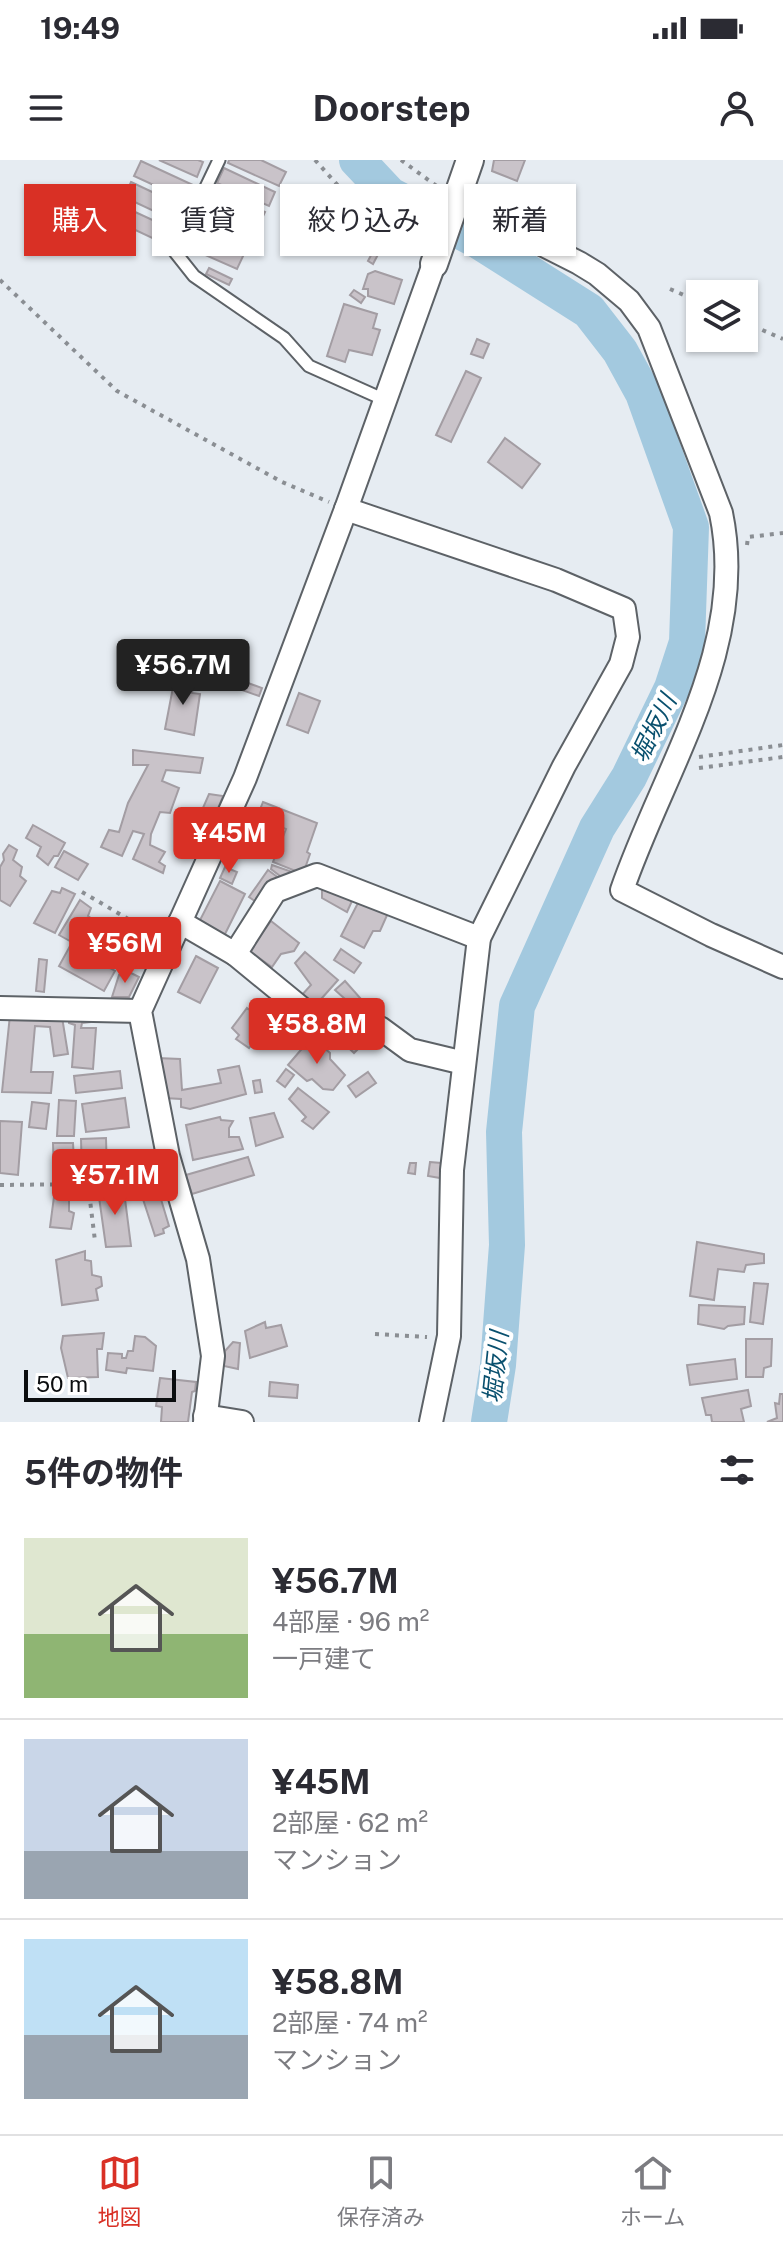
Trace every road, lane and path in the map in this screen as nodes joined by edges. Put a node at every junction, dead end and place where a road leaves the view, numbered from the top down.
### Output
1 (219, 160) edge
2 (315, 160) edge
3 (401, 160) edge
4 (470, 160) edge
5 (457, 202) junction
6 (435, 260) junction
7 (0, 280) edge
8 (670, 289) dead end
9 (686, 296) edge
10 (758, 328) edge
11 (783, 339) edge
12 (385, 400) junction
13 (346, 509) junction
14 (783, 745) edge
15 (699, 757) dead end
16 (783, 757) edge
17 (699, 768) dead end
18 (82, 892) dead end
19 (180, 922) junction
20 (479, 938) junction
21 (170, 944) junction
22 (235, 954) junction
23 (783, 967) edge
24 (0, 1008) edge
25 (140, 1011) junction
26 (312, 1017) dead end
27 (380, 1028) dead end
28 (464, 1063) junction
29 (173, 1174) junction
30 (88, 1184) junction
31 (0, 1185) edge
32 (95, 1241) dead end
33 (375, 1334) dead end
34 (449, 1336) junction
35 (205, 1419) edge
36 (242, 1422) edge
37 (431, 1422) edge

1 - 12 lane
2 - 6 path
3 - 5 path
4 - 5 street
5 - 6 street
5 - 23 street
6 - 12 street
7 - 13 path
8 - 9 path
10 - 11 path
12 - 13 street
13 - 19 street
13 - 20 street
14 - 15 path
16 - 17 path
18 - 21 path
19 - 21 street
19 - 22 street
20 - 22 street
20 - 28 street
21 - 25 street
22 - 26 street
24 - 25 street
25 - 29 street
27 - 28 street
28 - 34 street
29 - 30 path
29 - 35 street
30 - 31 path
30 - 32 path
33 - 34 path
34 - 37 street
35 - 36 street

